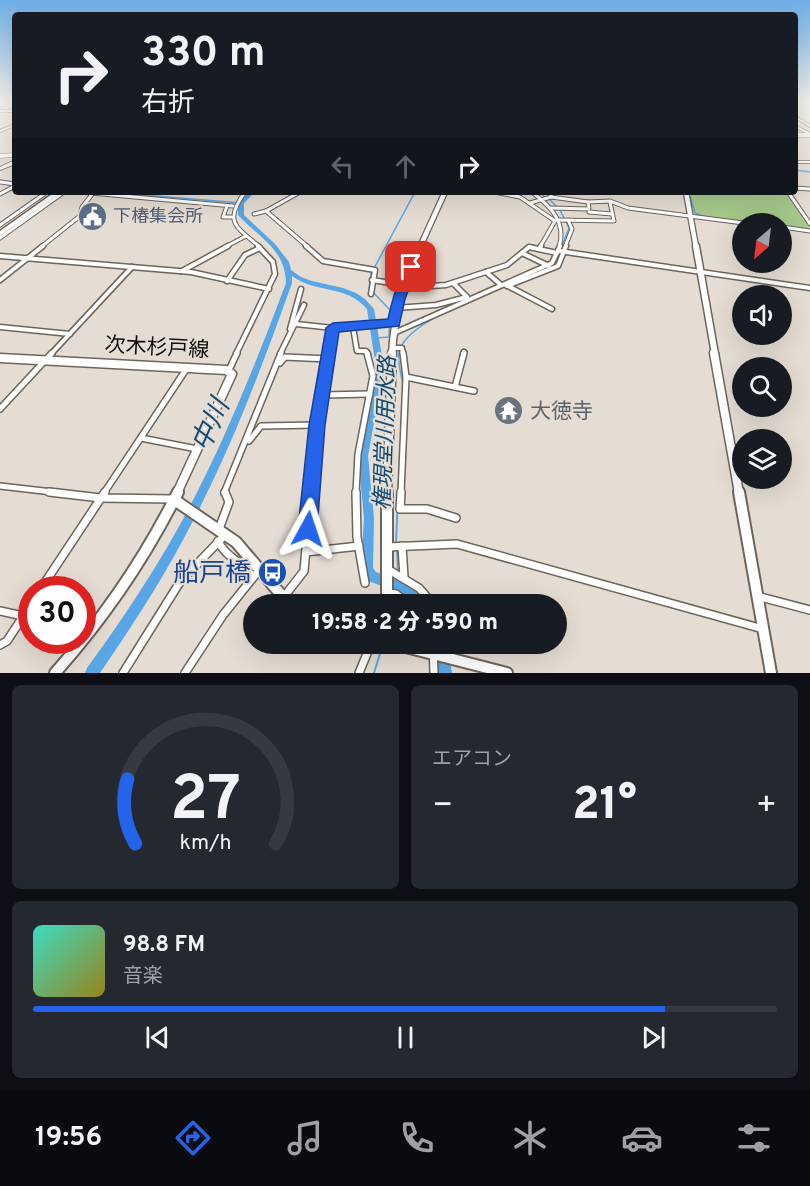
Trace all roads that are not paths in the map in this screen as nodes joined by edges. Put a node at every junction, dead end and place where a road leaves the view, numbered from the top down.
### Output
1 (45, 195) edge
2 (55, 195) edge
3 (60, 195) edge
4 (91, 195) edge
5 (122, 195) edge
6 (242, 195) edge
7 (295, 195) edge
8 (444, 195) edge
9 (512, 195) edge
10 (536, 195) edge
11 (687, 195) edge
12 (790, 195) edge
13 (551, 198) joint
14 (543, 200) junction
15 (610, 201) junction
16 (588, 202) junction
17 (530, 204) junction
18 (227, 206) junction
19 (233, 206) junction
20 (551, 208) junction
21 (643, 210) junction
22 (267, 211) junction
23 (589, 211) junction
24 (254, 214) dead end
25 (612, 214) junction
26 (691, 216) junction
27 (232, 218) junction
28 (645, 219) dead end
29 (568, 220) junction
30 (590, 220) junction
31 (557, 221) junction
32 (732, 221) edge
33 (810, 224) edge
34 (0, 226) edge
35 (792, 228) edge
36 (810, 231) edge
37 (0, 236) edge
38 (246, 237) junction
39 (260, 248) junction
40 (540, 248) junction
41 (558, 252) junction
42 (565, 252) junction
43 (522, 253) junction
44 (0, 256) edge
45 (29, 259) junction
46 (551, 264) junction
47 (558, 266) junction
48 (132, 267) junction
49 (182, 271) junction
50 (486, 272) junction
51 (700, 272) junction
52 (0, 280) edge
53 (372, 280) junction
54 (227, 281) junction
55 (453, 283) junction
56 (403, 285) junction
57 (504, 285) junction
58 (810, 288) edge
59 (269, 289) junction
60 (301, 289) dead end
61 (371, 294) dead end
62 (468, 298) junction
63 (304, 305) dead end
64 (396, 308) junction
65 (552, 309) dead end
66 (394, 323) junction
67 (296, 324) junction
68 (0, 327) edge
69 (353, 327) junction
70 (333, 328) junction
71 (289, 332) junction
72 (394, 333) junction
73 (70, 334) junction
74 (392, 348) junction
75 (464, 352) dead end
76 (0, 358) edge
77 (328, 359) junction
78 (45, 361) junction
79 (187, 368) junction
80 (276, 368) junction
81 (229, 370) junction
82 (406, 377) junction
83 (455, 387) junction
84 (474, 391) dead end
85 (323, 394) junction
86 (370, 394) junction
87 (0, 409) edge
88 (317, 425) junction
89 (141, 438) junction
90 (246, 444) junction
91 (200, 450) junction
92 (0, 486) edge
93 (101, 498) junction
94 (180, 503) junction
95 (456, 518) dead end
96 (220, 533) junction
97 (359, 546) junction
98 (402, 546) junction
99 (388, 547) junction
100 (306, 552) junction
101 (389, 570) junction
102 (256, 573) junction
103 (49, 576) edge
104 (404, 577) junction
105 (365, 583) dead end
106 (389, 593) joint
107 (278, 594) edge
108 (290, 594) edge
109 (396, 594) edge
110 (422, 594) edge
111 (757, 596) junction
112 (810, 609) edge
113 (0, 611) edge
114 (18, 615) edge
115 (18, 623) edge
116 (763, 629) junction
117 (0, 645) edge
118 (367, 654) edge
119 (433, 654) edge
120 (442, 654) edge
121 (451, 654) edge
122 (452, 659) junction
123 (55, 673) edge
124 (123, 673) edge
125 (185, 673) edge
126 (359, 673) edge
127 (434, 673) edge
128 (507, 673) edge
129 (771, 673) edge

1 - 34 highway
2 - 37 highway
3 - 37 street
4 - 45 street
5 - 18 street
6 - 19 street
7 - 22 street
8 - 56 main road
9 - 17 street
10 - 14 street
11 - 26 main road
12 - 33 street
13 - 14 street
13 - 16 street
14 - 17 street
14 - 20 street
15 - 16 street
15 - 21 street
15 - 25 street
16 - 23 street
17 - 31 street
18 - 19 street
18 - 27 street
19 - 27 street
20 - 23 street
20 - 31 street
21 - 26 street
21 - 28 street
22 - 24 street
22 - 53 street
23 - 25 street
23 - 30 street
25 - 30 street
26 - 32 street
26 - 51 main road
27 - 38 street
29 - 30 street
29 - 31 street
29 - 42 street
31 - 40 street
31 - 41 street
35 - 36 street
38 - 39 street
38 - 49 street
39 - 54 street
39 - 59 street
40 - 41 street
40 - 43 street
41 - 42 street
41 - 46 street
42 - 47 street
42 - 51 street
43 - 46 street
43 - 50 street
44 - 45 street
45 - 48 street
45 - 52 street
46 - 47 street
46 - 57 street
47 - 57 street
48 - 49 street
48 - 73 street
49 - 54 street
50 - 55 street
50 - 57 street
51 - 58 street
51 - 111 main road
53 - 56 street
53 - 61 street
54 - 59 street
55 - 56 street
55 - 62 street
56 - 64 main road
57 - 62 street
57 - 65 street
59 - 81 street
60 - 71 street
62 - 64 street
62 - 72 street
63 - 67 street
64 - 66 main road
66 - 69 street
66 - 72 main road
67 - 70 street
67 - 71 street
68 - 73 street
69 - 70 street
69 - 86 street
70 - 77 street
71 - 80 street
72 - 74 main road
73 - 78 street
74 - 82 street
74 - 99 main road
75 - 83 street
76 - 78 main road, 次木杉戸線
77 - 80 street
77 - 85 street
78 - 79 main road, 次木杉戸線
78 - 87 street
79 - 81 main road, 次木杉戸線
79 - 89 street
80 - 90 street
81 - 91 main road, 次木杉戸線
82 - 83 street
82 - 95 street
83 - 84 street
85 - 86 street
85 - 88 street
86 - 97 street
88 - 90 street
88 - 100 street
89 - 91 street
89 - 93 street
90 - 96 street
91 - 94 main road, 次木杉戸線
92 - 93 street
93 - 94 street
93 - 103 street
94 - 96 main road
94 - 123 main road, 次木杉戸線
96 - 102 main road
96 - 102 street
96 - 124 street
97 - 100 street
97 - 105 street
98 - 99 street
98 - 104 street
98 - 116 street
99 - 101 main road
100 - 108 street
101 - 104 street
101 - 106 main road
102 - 107 main road
102 - 125 street
104 - 110 street
106 - 109 street
111 - 112 street
111 - 116 main road
113 - 114 street
115 - 117 street
116 - 129 main road
118 - 126 street
119 - 127 street
120 - 122 main road
121 - 122 street
122 - 128 main road

